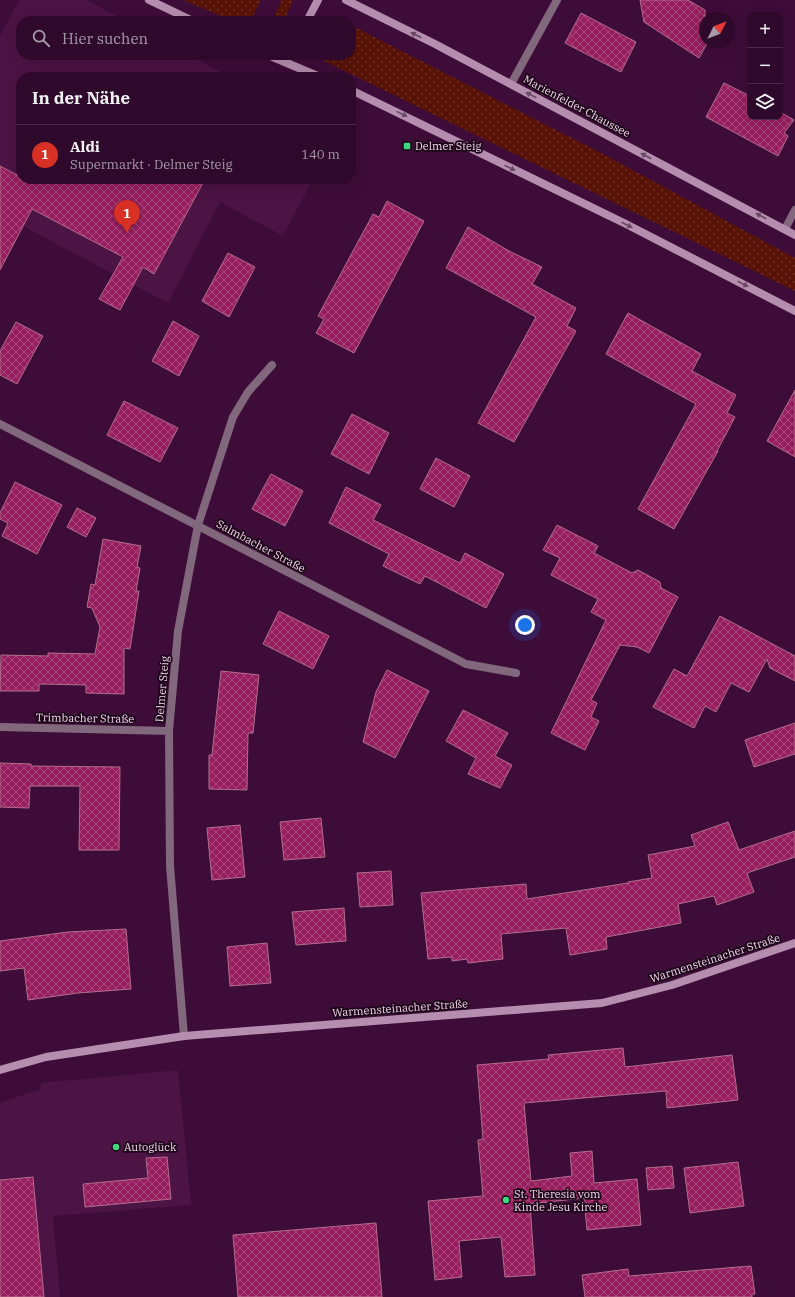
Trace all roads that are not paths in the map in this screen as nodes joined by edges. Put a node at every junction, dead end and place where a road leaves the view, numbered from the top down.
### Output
1 (149, 0) edge
2 (318, 0) edge
3 (346, 0) edge
4 (557, 0) edge
5 (183, 16) edge
6 (310, 16) edge
7 (290, 60) edge
8 (311, 72) edge
9 (511, 84) junction
10 (356, 92) edge
11 (795, 210) edge
12 (785, 229) junction
13 (795, 235) edge
14 (795, 311) edge
15 (272, 365) dead end
16 (0, 424) edge
17 (198, 525) junction
18 (516, 673) dead end
19 (0, 727) edge
20 (169, 731) junction
21 (795, 943) edge
22 (184, 1036) junction
23 (0, 1070) edge

1 - 5 main road
2 - 6 main road
9 -> 3 main road, Marienfelder Chaussee
4 - 9 street
7 - 8 main road
12 -> 9 main road, Marienfelder Chaussee
10 -> 14 main road
11 - 12 street
12 - 13 main road, Marienfelder Chaussee
15 - 17 street, Delmer Steig
16 - 17 street, Salmbacher Straße
17 - 18 street, Salmbacher Straße
17 - 20 street, Delmer Steig
19 - 20 street, Trimbacher Straße
20 - 22 street, Delmer Steig
21 - 22 main road, Warmensteinacher Straße
22 - 23 main road, Warmensteinacher Straße

